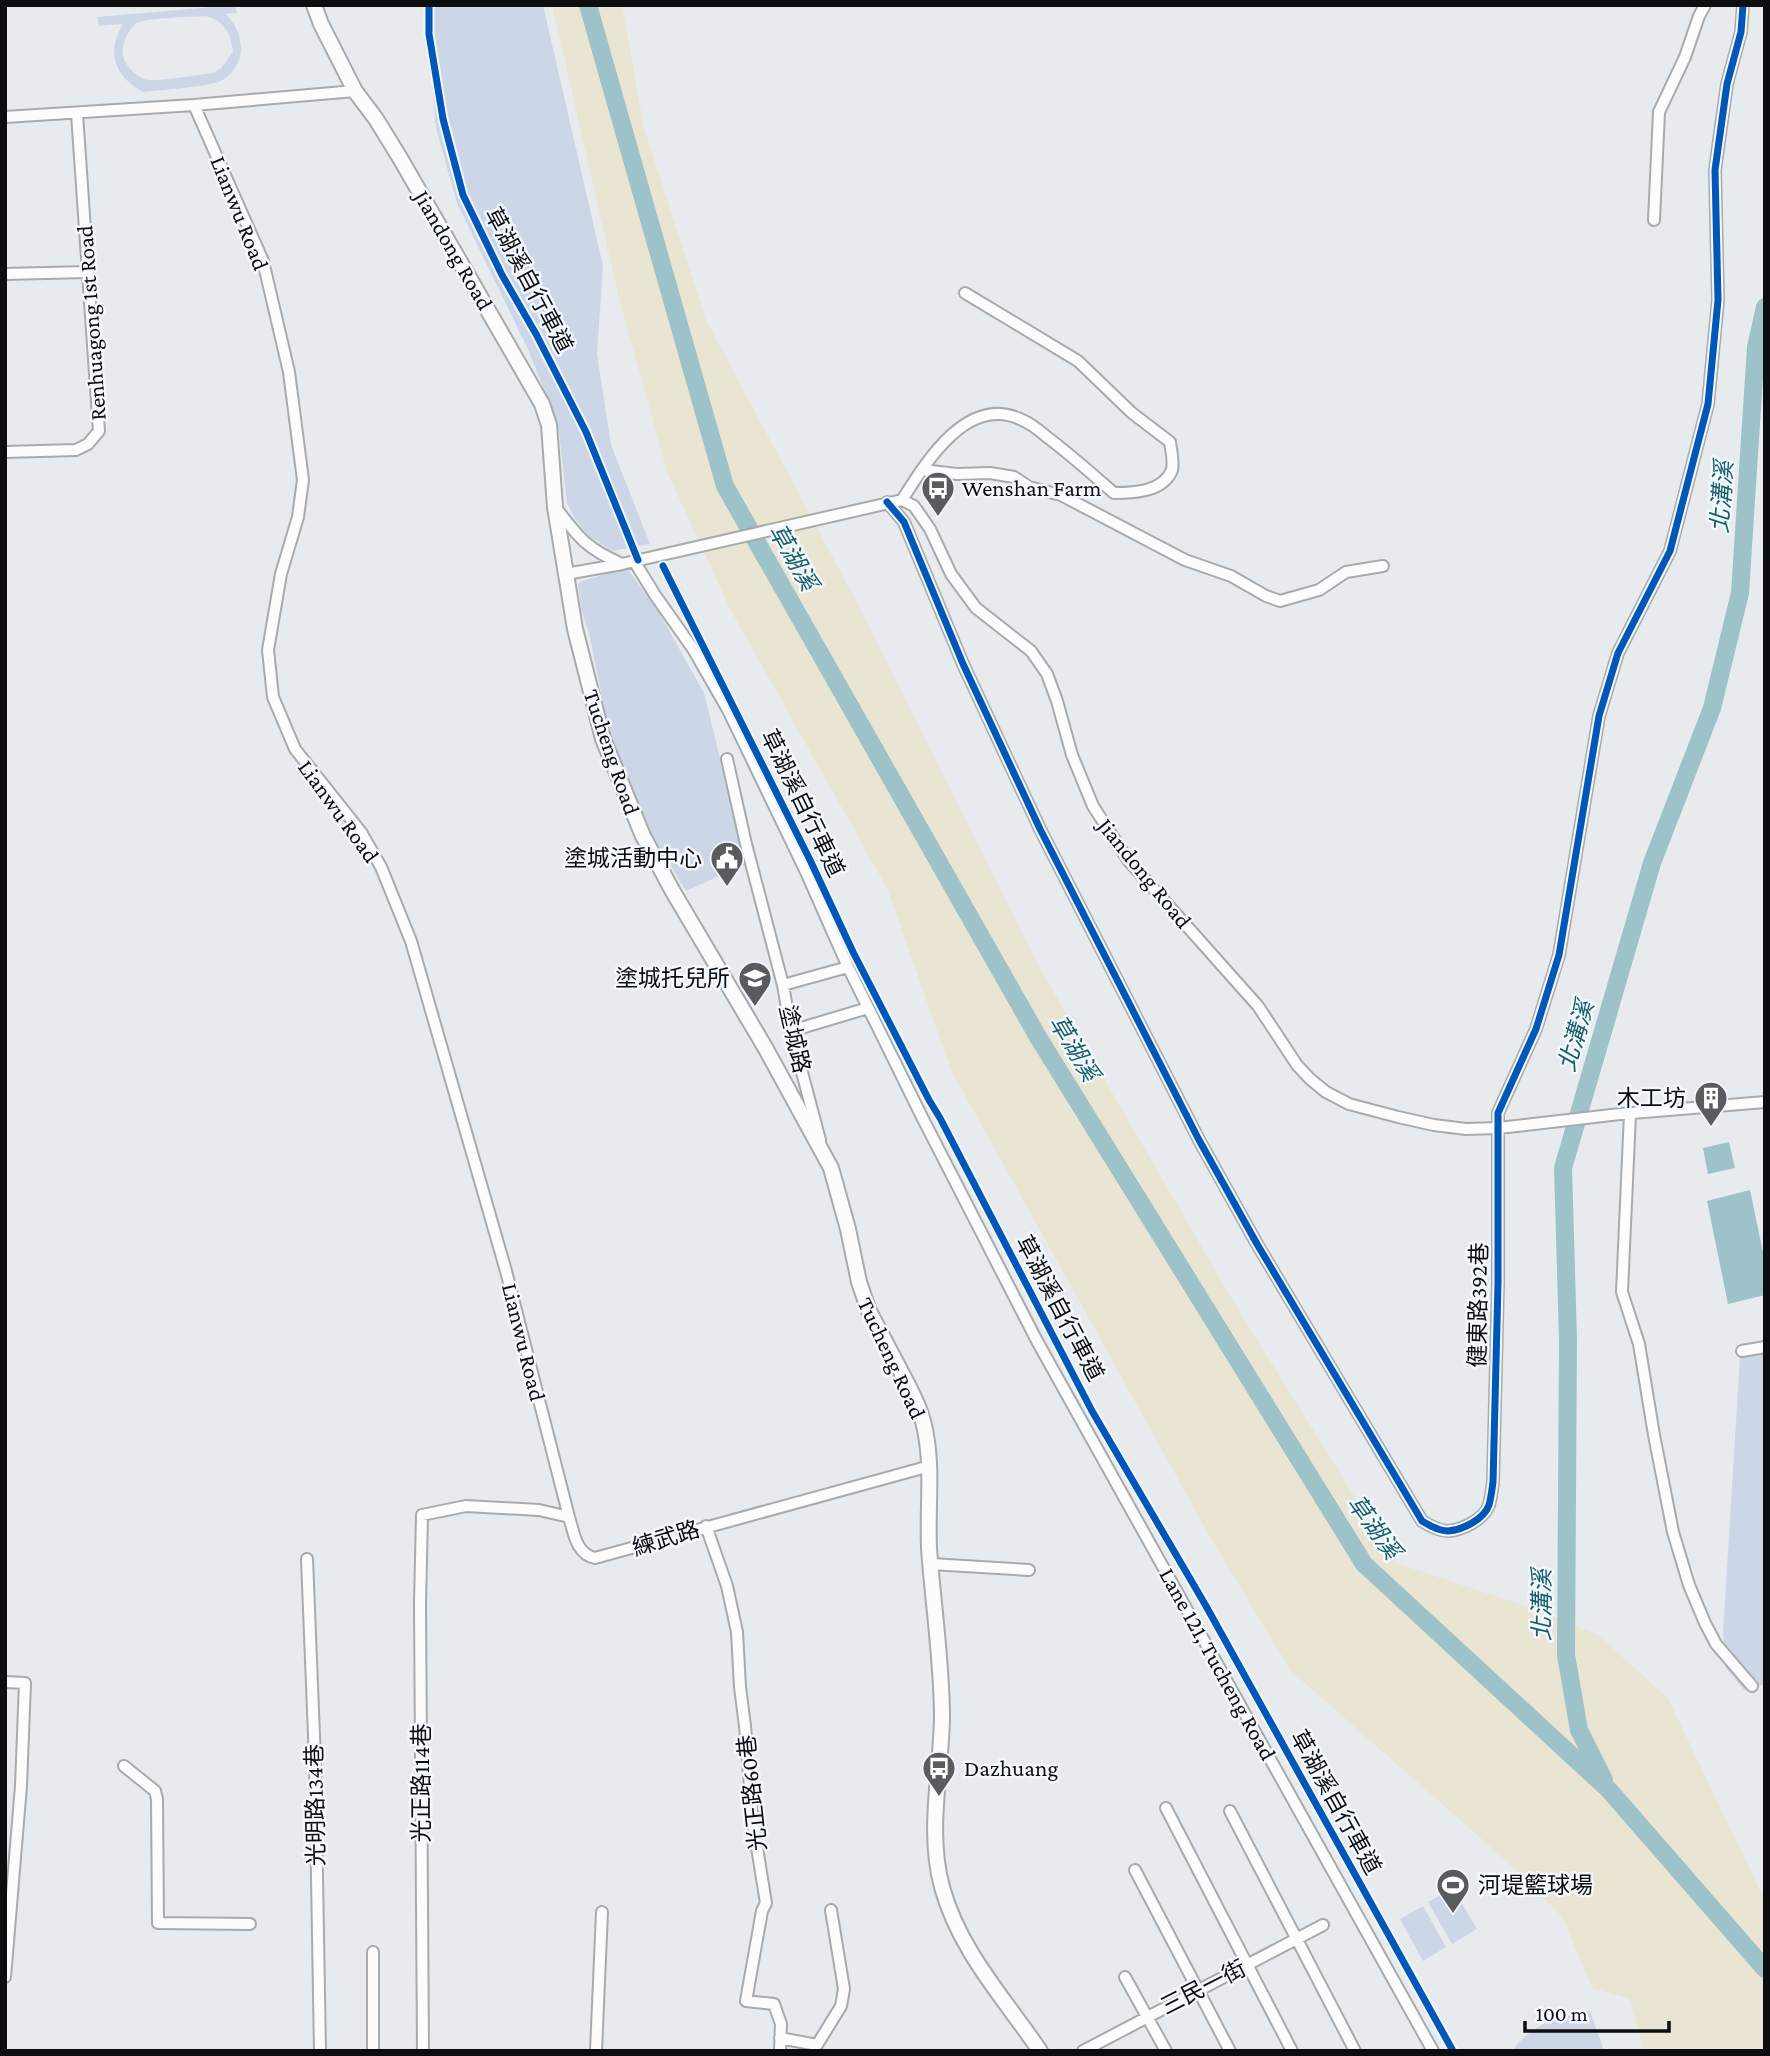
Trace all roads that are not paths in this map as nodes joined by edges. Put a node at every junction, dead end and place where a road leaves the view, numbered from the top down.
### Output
1 (314, 5) edge
2 (1705, 5) edge
3 (1743, 5) edge
4 (355, 91) junction
5 (194, 105) junction
6 (78, 114) junction
7 (5, 117) edge
8 (1654, 220) dead end
9 (87, 272) junction
10 (5, 274) edge
11 (965, 293) dead end
12 (5, 452) edge
13 (922, 470) junction
14 (902, 500) junction
15 (887, 502) junction
16 (555, 507) junction
17 (637, 560) junction
18 (622, 564) junction
19 (1383, 566) dead end
20 (566, 574) junction
21 (727, 759) dead end
22 (848, 967) junction
23 (783, 985) junction
24 (869, 1009) junction
25 (791, 1031) junction
26 (1765, 1102) edge
27 (1625, 1114) junction
28 (1503, 1127) junction
29 (825, 1156) junction
30 (1765, 1347) edge
31 (1742, 1351) dead end
32 (930, 1466) junction
33 (569, 1517) junction
34 (706, 1526) junction
35 (307, 1559) dead end
36 (931, 1564) junction
37 (1029, 1570) dead end
38 (5, 1682) edge
39 (1752, 1686) dead end
40 (124, 1766) dead end
41 (1166, 1808) dead end
42 (1230, 1811) dead end
43 (1135, 1870) dead end
44 (9, 1904) edge
45 (831, 1910) dead end
46 (602, 1912) dead end
47 (250, 1924) dead end
48 (1323, 1925) dead end
49 (1297, 1940) junction
50 (373, 1952) dead end
51 (1248, 1964) junction
52 (5, 1977) edge
53 (1125, 1977) dead end
54 (1198, 1989) junction
55 (1148, 2016) junction
56 (780, 2038) junction
57 (320, 2051) edge
58 (373, 2051) edge
59 (423, 2051) edge
60 (596, 2051) edge
61 (780, 2051) edge
62 (1040, 2051) edge
63 (1083, 2051) edge
64 (1166, 2051) edge
65 (1230, 2051) edge
66 (1292, 2051) edge
67 (1355, 2051) edge
68 (1433, 2051) edge

1 - 4 street, Jiandong Road
2 - 8 street
3 - 28 street, 健東路392巷
4 - 5 street
4 - 16 street, Jiandong Road
5 - 6 street
5 - 33 street, Lianwu Road
6 - 7 street
6 - 9 street, Renhuagong 1st Road
9 - 10 street
9 - 12 street, Renhuagong 1st Road
11 - 13 street
13 - 14 street
13 - 19 street
14 - 15 street
14 - 28 street, Jiandong Road
15 - 17 street
15 - 28 street, 健東路392巷
16 - 18 street
16 - 20 street, Jiandong Road
17 - 18 street
17 - 22 street, Lane 121, Tucheng Road
18 - 20 street
20 - 29 street, Tucheng Road
21 - 23 street, 塗城路
22 - 23 street
22 - 24 street, Lane 121, Tucheng Road
23 - 25 street, 塗城路
24 - 25 street
24 - 68 street, Lane 121, Tucheng Road
25 - 29 street, 塗城路
26 - 27 street
27 - 28 street, Jiandong Road
27 - 39 street
29 - 32 street, Tucheng Road
30 - 31 street
32 - 34 street, 練武路
32 - 36 street, Tucheng Road
33 - 34 street, 練武路
33 - 59 street, 光正路114巷
34 - 56 street, 光正路60巷
35 - 57 street, 光明路134巷
36 - 37 street
36 - 62 street, Tucheng Road
38 - 44 street
40 - 47 street
41 - 51 street
42 - 49 street
43 - 54 street
44 - 52 street
45 - 56 street
46 - 60 street
48 - 49 street, 三民一街
49 - 51 street, 三民一街
49 - 67 street
50 - 58 street
51 - 54 street, 三民一街
51 - 66 street
53 - 55 street
54 - 55 street, 三民一街
54 - 65 street
55 - 63 street, 三民一街
55 - 64 street
56 - 61 street, 光正路60巷

